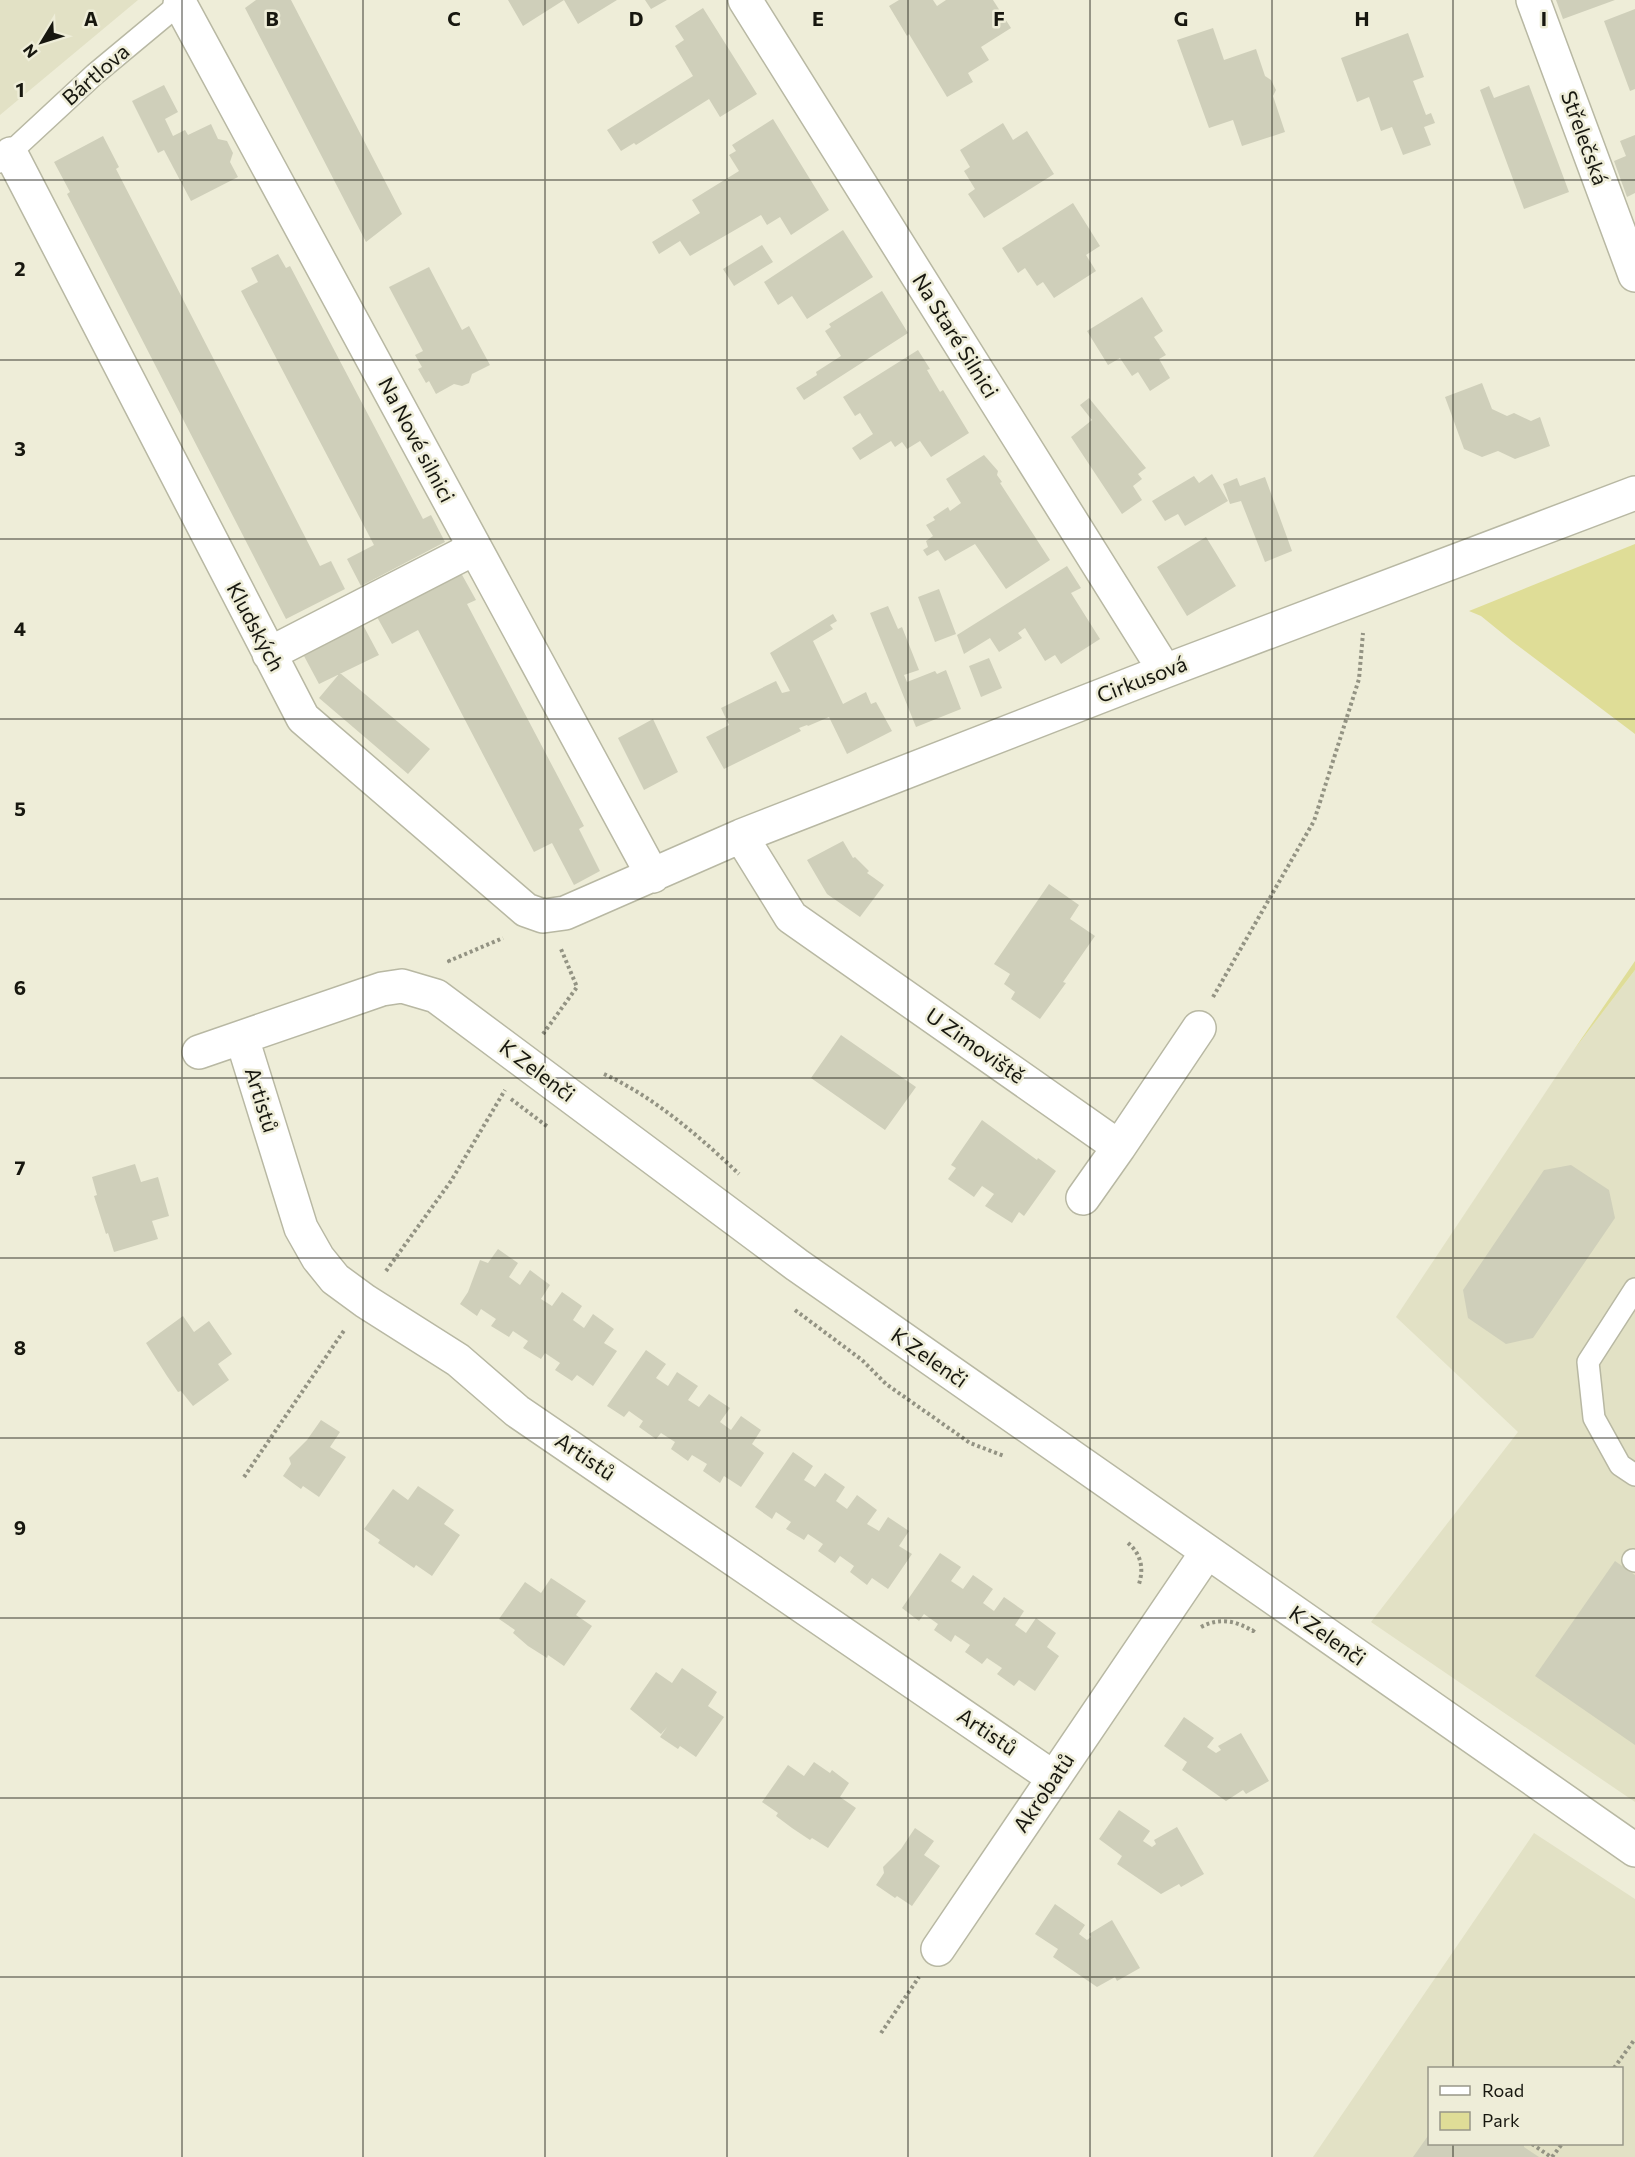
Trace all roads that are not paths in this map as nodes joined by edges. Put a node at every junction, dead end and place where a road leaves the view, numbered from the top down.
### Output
1 (745, 0) edge
2 (1533, 0) edge
3 (182, 2) edge
4 (5, 158) edge
5 (1635, 275) edge
6 (1635, 492) edge
7 (475, 548) junction
8 (269, 654) junction
9 (1166, 671) junction
10 (741, 836) junction
11 (653, 876) junction
12 (1198, 1028) road end
13 (242, 1038) junction
14 (200, 1052) dead end
15 (1119, 1147) junction
16 (1083, 1198) dead end
17 (1635, 1289) edge
18 (1635, 1475) edge
19 (1207, 1552) junction
20 (1054, 1778) junction
21 (1635, 1850) edge
22 (938, 1949) road end

1 - 9 street, Na Staré Silnici
2 - 5 street, Střelečská
3 - 4 lane, Bártlova
3 - 7 street, Na Nové silnici
4 - 8 street, Kludských
6 - 9 street, Cirkusová
7 - 8 street
7 - 11 street, Na Nové silnici
8 - 11 street, Kludských
9 - 10 street, Cirkusová
10 - 11 street, Cirkusová
10 - 15 street, U Zimoviště
12 - 15 street
13 - 14 street, K Zelenči
13 - 19 street, K Zelenči
13 - 20 street, Artistů
15 - 16 street
17 - 18 lane
19 - 20 street, Akrobatů
19 - 21 street, K Zelenči
20 - 22 street, Akrobatů

